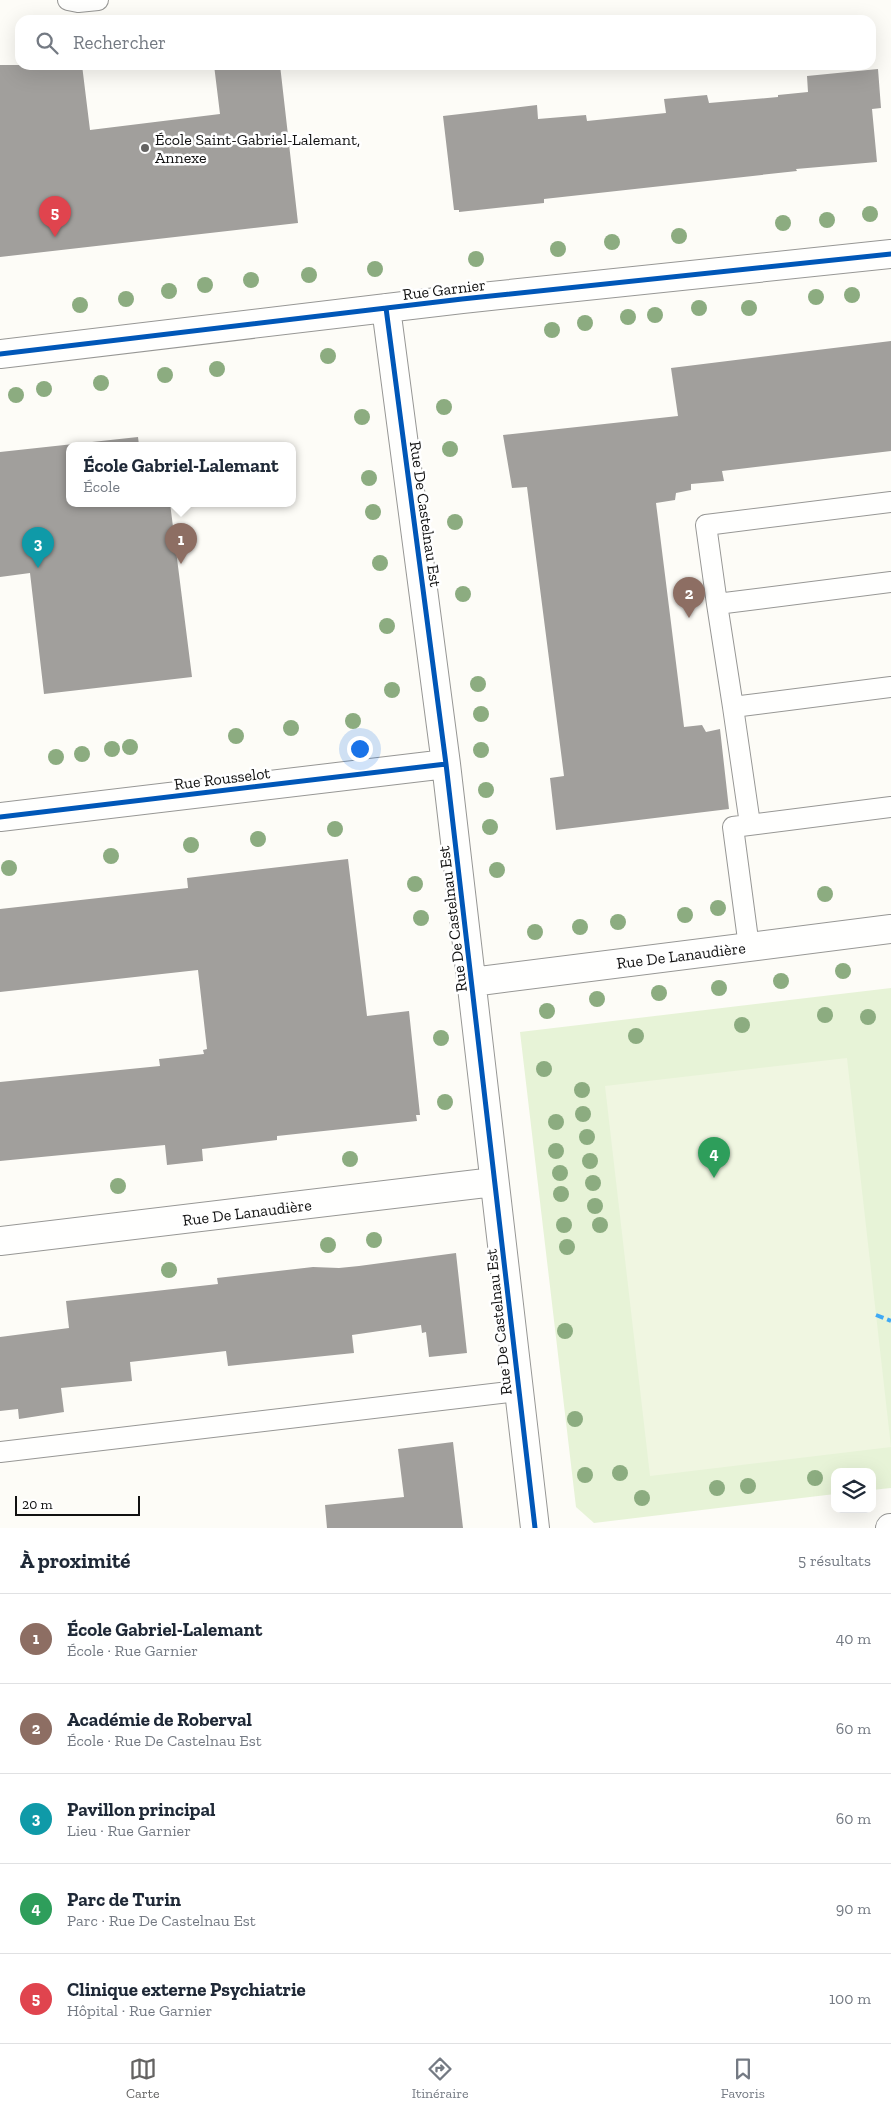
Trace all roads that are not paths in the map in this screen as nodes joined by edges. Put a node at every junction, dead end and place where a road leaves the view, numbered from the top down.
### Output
1 (68, 0) edge
2 (98, 0) edge
3 (891, 254) edge
4 (386, 308) junction
5 (0, 354) edge
6 (891, 502) edge
7 (891, 582) edge
8 (717, 604) junction
9 (891, 687) edge
10 (733, 707) junction
11 (446, 764) junction
12 (891, 807) edge
13 (0, 817) edge
14 (750, 824) junction
15 (891, 929) edge
16 (749, 947) junction
17 (472, 982) junction
18 (494, 1182) junction
19 (0, 1241) edge
20 (518, 1391) junction
21 (0, 1452) edge
22 (535, 1528) edge

1 - 2 lane
3 - 4 street, Rue Garnier
4 - 5 street, Rue Garnier
4 - 11 street, Rue De Castelnau Est
6 - 8 lane
7 - 8 lane
8 - 10 lane
9 - 10 lane
10 - 14 lane
11 - 13 street, Rue Rousselot
11 - 17 street, Rue De Castelnau Est
12 - 14 lane
14 - 16 lane
15 - 16 street, Rue De Lanaudière
16 - 17 street, Rue De Lanaudière
17 - 18 street, Rue De Castelnau Est
18 - 19 street, Rue De Lanaudière
18 - 20 street, Rue De Castelnau Est
20 - 21 lane
20 - 22 street, Rue De Castelnau Est

